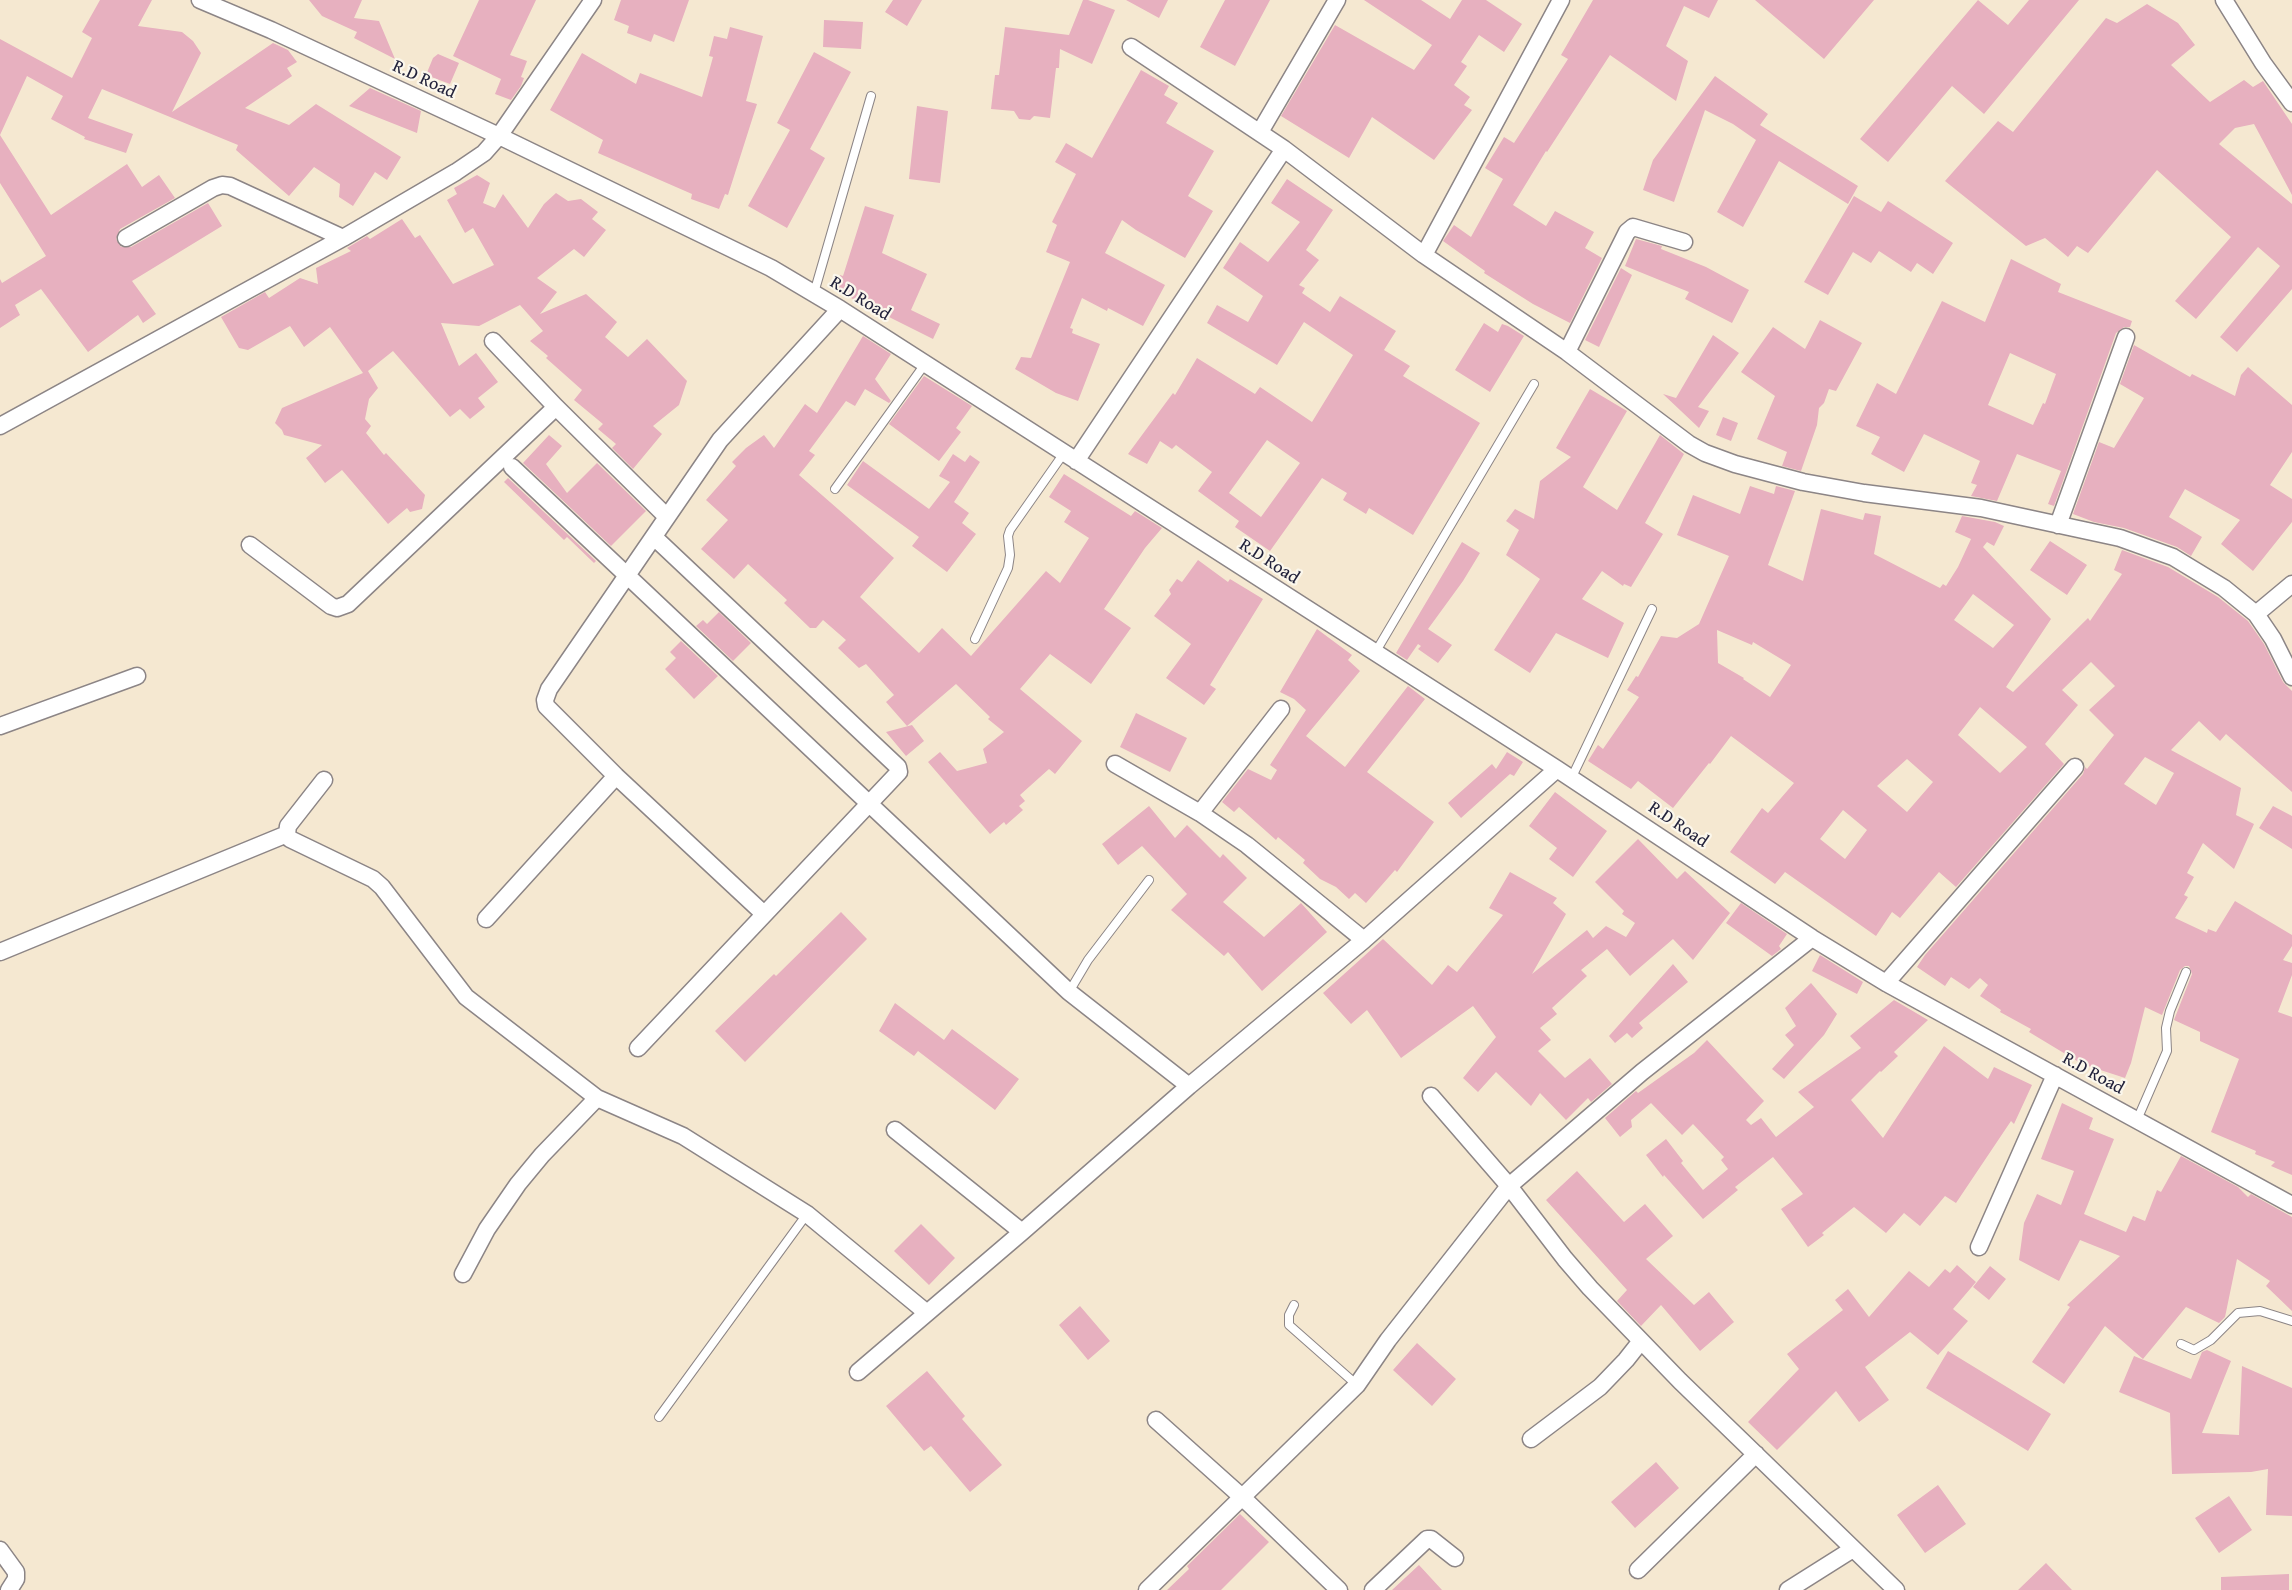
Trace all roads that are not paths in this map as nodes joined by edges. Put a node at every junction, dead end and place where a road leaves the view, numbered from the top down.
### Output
1 (200, 0) edge
2 (593, 0) edge
3 (1337, 0) edge
4 (1561, 0) edge
5 (2224, 0) edge
6 (1131, 47) dead end
7 (871, 96) dead end
8 (2292, 103) edge
9 (1260, 132) junction
10 (499, 136) junction
11 (1284, 150) junction
12 (126, 238) dead end
13 (343, 238) junction
14 (1684, 242) dead end
15 (1424, 255) junction
16 (814, 293) junction
17 (840, 309) junction
18 (2126, 337) dead end
19 (493, 341) dead end
20 (1567, 352) junction
21 (925, 364) junction
22 (1534, 384) dead end
23 (556, 407) junction
24 (0, 426) edge
25 (1070, 457) junction
26 (512, 467) dead end
27 (835, 489) dead end
28 (667, 517) junction
29 (2058, 525) junction
30 (654, 537) junction
31 (250, 545) dead end
32 (2292, 584) edge
33 (1652, 609) dead end
34 (2256, 614) junction
35 (975, 639) dead end
36 (1375, 653) junction
37 (137, 676) dead end
38 (2292, 677) edge
39 (1281, 709) dead end
40 (0, 726) edge
41 (1115, 764) dead end
42 (2075, 766) dead end
43 (1564, 774) junction
44 (616, 776) junction
45 (324, 780) dead end
46 (1200, 813) junction
47 (287, 834) junction
48 (1149, 880) dead end
49 (765, 914) junction
50 (486, 919) dead end
51 (1812, 938) junction
52 (1364, 940) junction
53 (0, 951) edge
54 (2186, 972) dead end
55 (1886, 982) junction
56 (1070, 992) junction
57 (638, 1048) dead end
58 (2055, 1075) junction
59 (1189, 1086) junction
60 (1431, 1096) dead end
61 (597, 1098) junction
62 (2137, 1120) junction
63 (895, 1130) dead end
64 (1509, 1186) junction
65 (2292, 1204) edge
66 (807, 1214) junction
67 (1023, 1232) junction
68 (1980, 1247) dead end
69 (463, 1274) dead end
70 (1294, 1305) dead end
71 (927, 1313) junction
72 (2292, 1322) edge
73 (1641, 1341) junction
74 (2181, 1344) dead end
75 (858, 1372) dead end
76 (1358, 1384) junction
77 (659, 1418) dead end
78 (1156, 1420) dead end
79 (1531, 1439) dead end
80 (1756, 1454) junction
81 (1242, 1497) junction
82 (1853, 1549) junction
83 (0, 1550) edge
84 (1455, 1558) dead end
85 (1638, 1570) dead end
86 (9, 1590) edge
87 (1147, 1590) edge
88 (1339, 1590) edge
89 (1373, 1590) edge
90 (1788, 1590) edge
91 (1896, 1590) edge

1 - 10 street, R.D Road
2 - 10 street
3 - 9 street
4 - 15 street
5 - 8 street
6 - 9 street
7 - 16 lane
9 - 11 street
10 - 13 street
10 - 16 street, R.D Road
11 - 15 street
11 - 25 street
12 - 13 street
13 - 24 street
14 - 20 street
15 - 20 street
16 - 17 street, R.D Road
17 - 21 street, R.D Road
17 - 28 street
18 - 29 street
19 - 23 street
20 - 29 street
21 - 25 street, R.D Road
21 - 27 lane
22 - 36 lane
23 - 28 street
23 - 31 street
25 - 35 lane
25 - 36 street, R.D Road
26 - 56 street
28 - 30 street
29 - 34 street
30 - 44 street
30 - 49 street
32 - 34 street
33 - 43 lane
34 - 38 street
36 - 43 street, R.D Road
37 - 40 street
39 - 46 street
41 - 46 street
42 - 55 street
43 - 51 street, R.D Road
43 - 52 street
44 - 49 street
44 - 50 street
45 - 47 street
46 - 52 street
47 - 53 street
47 - 61 street
48 - 56 lane
49 - 57 street
51 - 55 street, R.D Road
51 - 64 street
52 - 59 street
54 - 62 lane
55 - 58 street, R.D Road
56 - 59 street
58 - 62 street, R.D Road
58 - 68 street
59 - 67 street
60 - 64 street
61 - 66 street
61 - 69 street
62 - 65 street, R.D Road
63 - 67 street
64 - 73 street
64 - 76 street
66 - 71 street
66 - 77 lane
67 - 71 street
70 - 76 lane
71 - 75 street
72 - 74 lane
73 - 79 street
73 - 80 street
76 - 81 street
78 - 81 street
80 - 82 street
80 - 85 street
81 - 87 street
81 - 88 street
82 - 90 street
82 - 91 street
83 - 86 street
84 - 89 street

